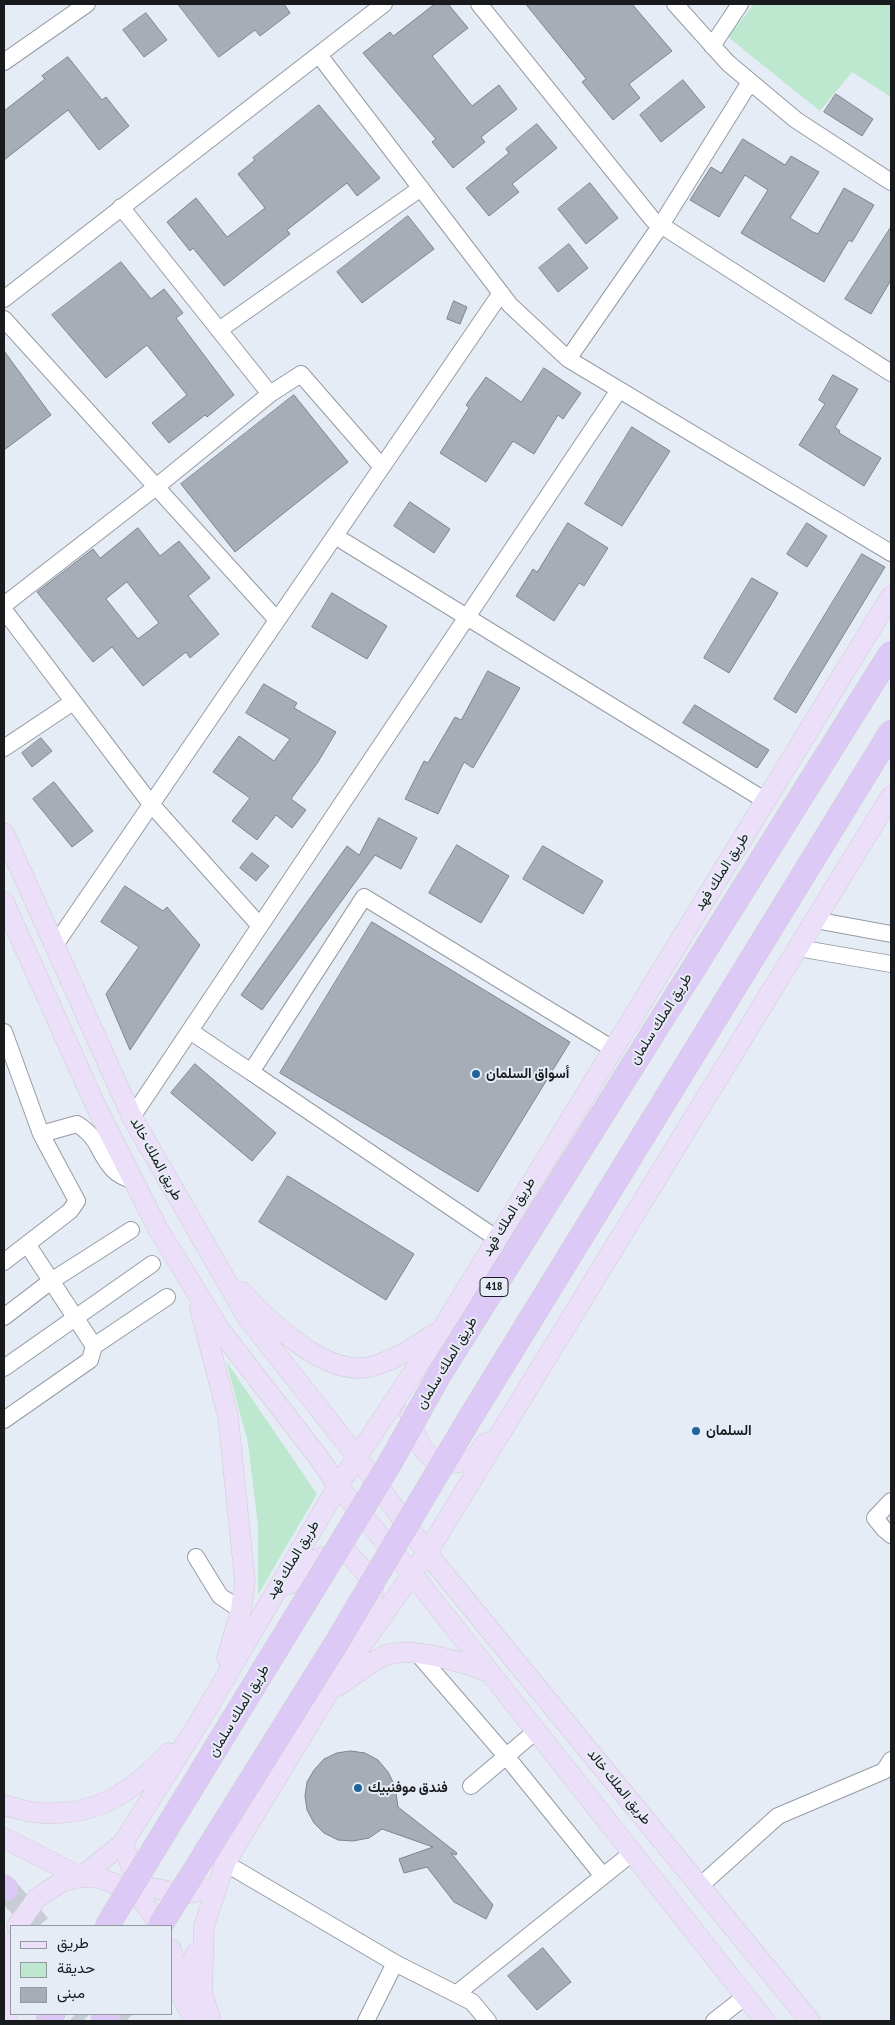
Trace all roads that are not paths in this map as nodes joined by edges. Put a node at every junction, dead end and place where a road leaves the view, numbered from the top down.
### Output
1 (87, 4) edge
2 (384, 4) edge
3 (479, 4) edge
4 (675, 4) edge
5 (740, 4) edge
6 (712, 46) junction
7 (7, 54) edge
8 (318, 55) junction
9 (750, 82) junction
10 (891, 182) edge
11 (421, 188) junction
12 (121, 207) junction
13 (661, 226) junction
14 (501, 293) junction
15 (4, 299) edge
16 (4, 319) edge
17 (218, 330) junction
18 (568, 359) junction
19 (891, 373) edge
20 (619, 390) junction
21 (270, 394) junction
22 (382, 467) junction
23 (156, 487) junction
24 (335, 536) junction
25 (891, 554) edge
26 (891, 596) edge
27 (4, 605) edge
28 (4, 610) edge
29 (467, 617) junction
30 (277, 620) junction
31 (891, 653) edge
32 (73, 702) junction
33 (891, 732) edge
34 (4, 748) edge
35 (891, 796) edge
36 (766, 800) junction
37 (151, 804) junction
38 (4, 833) edge
39 (4, 902) edge
40 (815, 920) junction
41 (260, 926) junction
42 (891, 934) edge
43 (55, 945) junction
44 (798, 948) junction
45 (891, 964) edge
46 (190, 1031) junction
47 (4, 1032) edge
48 (613, 1049) junction
49 (251, 1072) junction
50 (132, 1117) junction
51 (42, 1134) junction
52 (134, 1181) junction
53 (131, 1230) dead end
54 (496, 1238) junction
55 (27, 1244) junction
56 (4, 1262) edge
57 (152, 1264) dead end
58 (216, 1264) junction
59 (51, 1281) junction
60 (193, 1285) junction
61 (167, 1297) dead end
62 (4, 1316) edge
63 (75, 1316) junction
64 (440, 1331) junction
65 (94, 1346) junction
66 (4, 1368) edge
67 (526, 1391) junction
68 (4, 1420) edge
69 (358, 1458) junction
70 (338, 1486) junction
71 (891, 1500) edge
72 (891, 1535) edge
73 (427, 1553) junction
74 (196, 1557) dead end
75 (413, 1575) junction
76 (241, 1610) junction
77 (418, 1654) junction
78 (489, 1672) junction
79 (219, 1686) junction
80 (328, 1693) junction
81 (201, 1719) junction
82 (536, 1731) junction
83 (506, 1756) junction
84 (889, 1771) edge
85 (471, 1786) dead end
86 (4, 1805) edge
87 (4, 1838) edge
88 (123, 1842) junction
89 (632, 1853) junction
90 (224, 1863) junction
91 (603, 1876) junction
92 (81, 1877) junction
93 (700, 1886) junction
94 (217, 1887) junction
95 (18, 1925) edge
96 (108, 1925) edge
97 (160, 1925) edge
98 (162, 1925) edge
99 (204, 1926) junction
100 (10, 1946) edge
101 (172, 1954) edge
102 (395, 1963) junction
103 (456, 1994) junction
104 (746, 1996) junction
105 (182, 1997) junction
106 (4, 2001) edge
107 (7, 2021) edge
108 (180, 2021) edge
109 (195, 2021) edge
110 (211, 2021) edge
111 (366, 2021) edge
112 (488, 2021) edge
113 (714, 2021) edge
114 (765, 2021) edge
115 (810, 2021) edge

1 - 7 street
2 - 8 street
3 - 13 street
4 - 6 street
5 - 6 street
6 - 9 street
8 - 11 street
8 - 12 street
9 - 10 street
9 - 13 street
11 - 14 street
11 - 17 street
12 - 15 street
12 - 17 street
13 - 18 street
13 - 19 street
14 - 18 street
14 - 22 street
16 - 23 street
17 - 21 street
18 - 20 street
20 - 25 street
20 - 29 street
21 - 22 street
21 - 23 street
22 - 24 street
23 - 27 street
23 - 30 street
24 - 29 street
24 - 30 street
26 - 36 main road, طريق الملك فهد
28 - 32 street
29 - 36 street
29 - 41 street
30 - 37 street
31 - 96 highway, طريق الملك سلمان / 418, bridge
32 - 34 street
32 - 37 street
33 - 98 highway, bridge
35 - 40 main road
36 - 48 main road, طريق الملك فهد
37 - 41 street
37 - 43 street
38 - 43 main road, طريق الملك خالد
39 - 52 main road, طريق الملك خالد
40 - 42 street
40 - 44 main road
41 - 46 street
43 - 50 main road, طريق الملك خالد
44 - 45 street
44 - 67 main road
46 - 49 street
46 - 50 street
47 - 51 street
48 - 49 street
48 - 54 main road, طريق الملك فهد
49 - 54 street
50 - 58 main road, طريق الملك خالد
51 - 52 street
51 - 55 street
52 - 60 main road, طريق الملك خالد
53 - 59 street
54 - 64 main road, طريق الملك فهد
55 - 56 street
55 - 59 street
57 - 63 street
58 - 64 main road
58 - 69 main road, طريق الملك خالد
59 - 62 street
59 - 63 street
60 - 70 main road, طريق الملك خالد
60 - 76 main road
61 - 65 street
63 - 65 street
63 - 66 street
64 - 67 main road
64 - 69 main road, طريق الملك فهد
65 - 68 street
67 - 73 main road
69 - 70 main road, طريق الملك فهد
69 - 73 main road, طريق الملك خالد
70 - 75 main road, طريق الملك خالد
70 - 79 main road, طريق الملك فهد
71 - 72 street
73 - 75 main road
73 - 93 main road, طريق الملك خالد
74 - 76 street
75 - 78 main road
75 - 80 main road
76 - 79 main road
77 - 78 main road
77 - 80 main road
77 - 83 street
78 - 82 main road
79 - 80 main road
79 - 81 main road, طريق الملك فهد
80 - 90 main road
81 - 86 main road
81 - 88 main road, طريق الملك فهد
82 - 83 street
82 - 89 main road
83 - 85 street
83 - 91 street
84 - 93 street
87 - 92 main road
88 - 92 main road, طريق الملك فهد
88 - 94 main road
89 - 91 street
89 - 104 main road
90 - 94 main road
90 - 102 street
91 - 103 street
92 - 95 main road
92 - 97 main road
93 - 115 main road, طريق الملك خالد
94 - 99 main road
99 - 105 main road
99 - 110 main road
100 - 106 main road
101 - 105 main road
102 - 103 street
102 - 111 street
103 - 112 street
104 - 113 street
104 - 114 main road
105 - 108 main road
105 - 109 main road
106 - 107 main road

